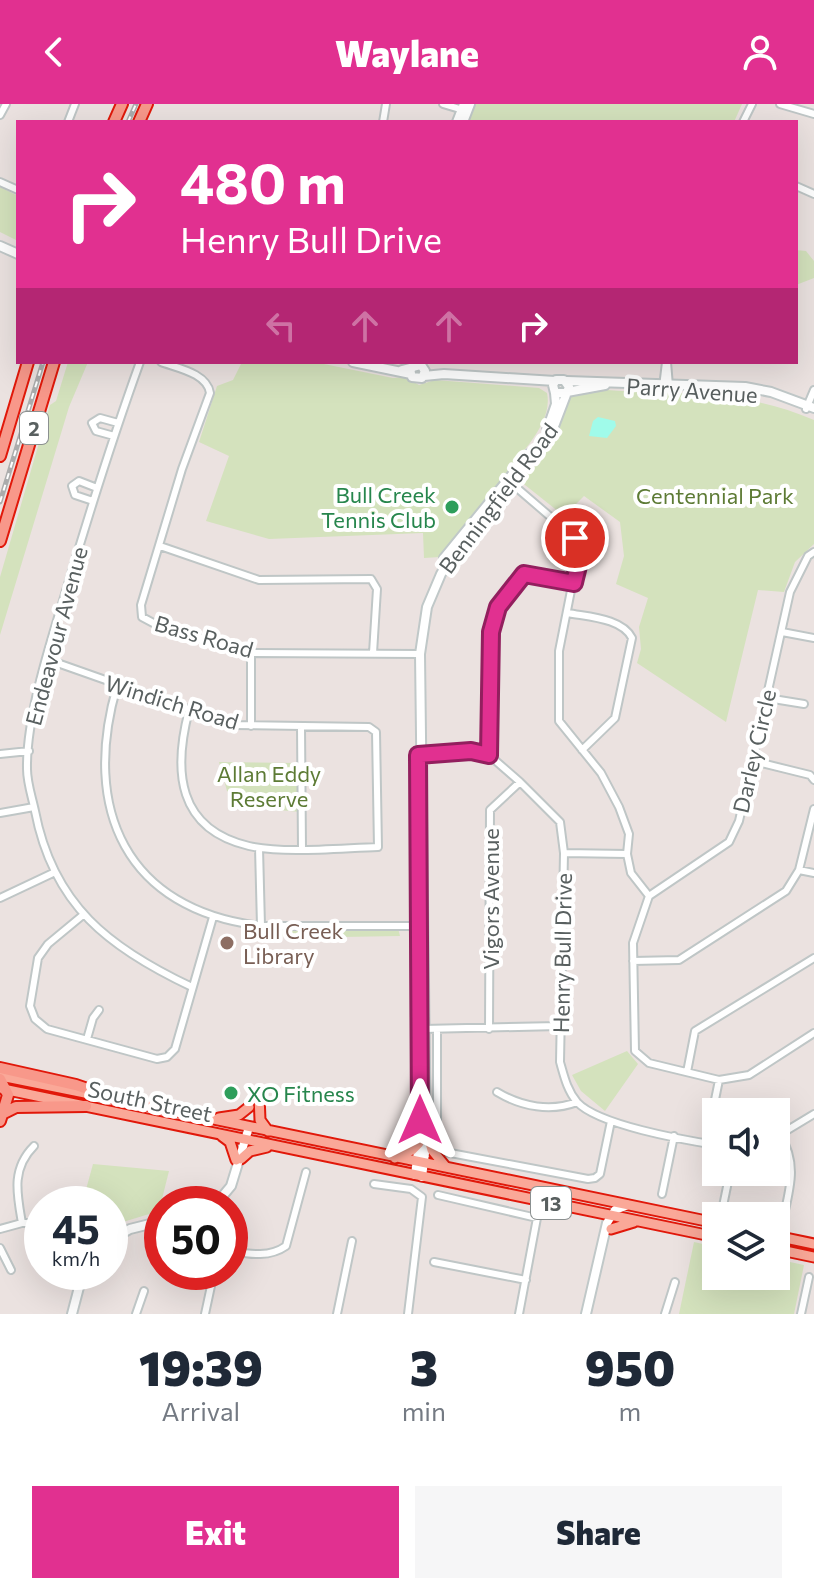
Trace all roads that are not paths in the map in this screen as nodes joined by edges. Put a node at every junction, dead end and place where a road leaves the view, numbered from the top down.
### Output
1 (6, 104) edge
2 (443, 104) edge
3 (780, 104) edge
4 (466, 106) edge
5 (797, 107) edge
6 (814, 114) edge
7 (0, 115) edge
8 (27, 364) edge
9 (53, 364) edge
10 (139, 364) edge
11 (166, 364) edge
12 (374, 364) edge
13 (667, 364) edge
14 (416, 368) edge
15 (567, 381) junction
16 (666, 385) junction
17 (554, 388) junction
18 (814, 390) edge
19 (566, 392) junction
20 (810, 408) edge
21 (118, 423) junction
22 (114, 436) junction
23 (0, 456) edge
24 (510, 482) junction
25 (97, 488) junction
26 (93, 501) junction
27 (0, 541) edge
28 (160, 546) junction
29 (814, 552) edge
30 (574, 583) junction
31 (568, 613) junction
32 (782, 632) junction
33 (814, 638) edge
34 (251, 653) junction
35 (373, 653) junction
36 (418, 654) junction
37 (46, 659) junction
38 (117, 686) junction
39 (767, 698) junction
40 (804, 704) dead end
41 (189, 710) junction
42 (251, 726) junction
43 (301, 726) junction
44 (582, 750) junction
45 (29, 751) junction
46 (0, 754) edge
47 (421, 755) junction
48 (489, 755) junction
49 (753, 761) junction
50 (814, 780) edge
51 (520, 782) junction
52 (34, 807) junction
53 (814, 809) edge
54 (0, 813) edge
55 (259, 848) junction
56 (302, 849) junction
57 (564, 853) junction
58 (627, 854) junction
59 (799, 870) junction
60 (53, 873) junction
61 (814, 873) edge
62 (649, 896) junction
63 (0, 898) edge
64 (83, 915) junction
65 (213, 917) junction
66 (261, 926) junction
67 (422, 926) junction
68 (814, 958) edge
69 (633, 961) junction
70 (192, 987) junction
71 (99, 1010) dead end
72 (559, 1026) junction
73 (422, 1029) junction
74 (437, 1029) junction
75 (489, 1029) junction
76 (814, 1033) edge
77 (87, 1039) junction
78 (0, 1068) edge
79 (687, 1072) junction
80 (0, 1077) edge
81 (719, 1080) junction
82 (3, 1089) edge
83 (497, 1092) dead end
84 (259, 1095) dead end
85 (715, 1098) edge
86 (117, 1099) junction
87 (577, 1102) junction
88 (86, 1106) junction
89 (152, 1107) junction
90 (249, 1107) dead end
91 (814, 1114) edge
92 (2, 1117) edge
93 (151, 1119) junction
94 (212, 1119) junction
95 (611, 1121) junction
96 (246, 1126) junction
97 (426, 1128) junction
98 (790, 1129) edge
99 (268, 1131) junction
100 (216, 1133) junction
101 (674, 1136) junction
102 (243, 1139) junction
103 (419, 1143) junction
104 (702, 1143) edge
105 (34, 1146) dead end
106 (274, 1146) junction
107 (790, 1153) edge
108 (395, 1158) junction
109 (238, 1162) junction
110 (421, 1163) junction
111 (448, 1169) junction
112 (306, 1172) dead end
113 (418, 1176) junction
114 (790, 1178) edge
115 (374, 1184) dead end
116 (230, 1186) edge
117 (662, 1194) dead end
118 (438, 1195) dead end
119 (594, 1198) junction
120 (629, 1205) junction
121 (611, 1215) junction
122 (702, 1220) edge
123 (642, 1222) junction
124 (22, 1223) joint
125 (0, 1229) edge
126 (611, 1229) junction
127 (702, 1234) edge
128 (790, 1239) edge
129 (352, 1241) dead end
130 (814, 1244) edge
131 (0, 1248) edge
132 (790, 1252) edge
133 (248, 1254) edge
134 (814, 1257) edge
135 (434, 1262) dead end
136 (11, 1270) dead end
137 (809, 1277) dead end
138 (526, 1280) junction
139 (675, 1282) dead end
140 (78, 1290) edge
141 (210, 1290) edge
142 (144, 1291) dead end
143 (588, 1310) edge
144 (72, 1314) edge
145 (136, 1314) edge
146 (205, 1314) edge
147 (337, 1314) edge
148 (408, 1314) edge
149 (519, 1314) edge
150 (665, 1314) edge
151 (801, 1314) edge

1 - 7 street
2 - 4 street
3 - 5 street
5 - 6 street
8 - 23 highway, 2
9 - 27 highway, 2
10 - 21 street, Endeavour Avenue
11 - 28 street, Bass Road
12 - 14 main road, Parry Avenue
13 - 16 street
14 - 17 main road, Parry Avenue
15 - 16 main road, Parry Avenue
15 - 17 main road, Parry Avenue
15 - 19 main road
16 - 19 main road, Parry Avenue
16 - 20 main road, Parry Avenue
17 - 19 main road, Parry Avenue
17 - 24 main road, Benningfield Road
18 - 20 street
19 - 24 main road, Benningfield Road
21 - 22 street, Endeavour Avenue
21 - 22 street
22 - 25 street, Endeavour Avenue
24 - 30 street
24 - 36 main road, Benningfield Road
25 - 26 street, Endeavour Avenue
25 - 26 street
26 - 37 street, Endeavour Avenue
28 - 34 street, Bass Road
28 - 35 street
29 - 32 street, Darley Circle
30 - 31 street
30 - 48 street
31 - 44 street
31 - 44 street
32 - 33 street
32 - 39 street, Darley Circle
34 - 35 street, Bass Road
34 - 42 street
35 - 36 street, Bass Road
36 - 47 main road, Benningfield Road
37 - 38 street, Windich Road
37 - 45 street, Endeavour Avenue
38 - 41 street, Windich Road
38 - 65 street
39 - 40 street
39 - 49 street, Darley Circle
41 - 42 street, Windich Road
41 - 55 street
42 - 43 street, Windich Road
43 - 56 street
43 - 56 street, Windich Road
44 - 58 street
45 - 46 street
45 - 52 street, Endeavour Avenue
47 - 48 street
47 - 67 main road, Benningfield Road
48 - 51 street, Henry Bull Drive
49 - 50 street
49 - 62 street, Darley Circle
51 - 57 street, Henry Bull Drive
51 - 75 street, Vigors Avenue
52 - 54 street
52 - 60 street, Endeavour Avenue
53 - 59 street
55 - 56 street
55 - 66 street
57 - 58 street
57 - 72 street, Henry Bull Drive
58 - 62 street
59 - 61 street
59 - 69 street
60 - 63 street
60 - 64 street, Endeavour Avenue
62 - 69 street
64 - 70 street, Endeavour Avenue
64 - 77 street
65 - 66 street
65 - 70 street
66 - 67 street
67 - 73 main road, Benningfield Road
68 - 79 street
69 - 79 street
70 - 77 street
71 - 77 street
72 - 75 street
72 - 87 street, Henry Bull Drive
73 - 74 street
73 - 97 main road, Benningfield Road
73 - 103 main road, Benningfield Road
74 - 75 street
74 - 95 street
76 - 81 street
78 - 86 highway
79 - 81 street
80 - 82 highway
80 - 86 highway, South Street / 13
81 - 85 street
82 - 88 highway, South Street / 13
82 - 92 highway
83 - 87 street
84 - 99 highway
86 - 89 highway, South Street / 13
87 - 95 street
88 - 92 highway
88 - 93 highway, South Street / 13
89 - 93 highway
89 - 94 highway, South Street / 13
90 - 94 highway
91 - 98 street
93 - 100 highway, South Street / 13
94 - 96 highway, South Street / 13
95 - 101 street
96 - 99 highway, South Street / 13
96 - 102 main road
97 - 110 main road, Benningfield Road
97 - 111 highway
99 - 108 highway, South Street / 13
100 - 102 highway, South Street / 13
100 - 109 highway
101 - 104 street
101 - 117 street
102 - 106 highway, South Street / 13
102 - 109 main road
103 - 108 highway
103 - 110 main road, Benningfield Road
105 - 124 street
106 - 109 highway
106 - 113 highway, South Street / 13
107 - 114 street
108 - 110 highway, South Street / 13
109 - 116 main road
110 - 111 highway, South Street / 13
110 - 113 main road, Benningfield Road
111 - 119 highway, South Street / 13
112 - 133 street
113 - 121 highway, South Street / 13
115 - 148 street
118 - 138 street
119 - 120 highway, South Street / 13
119 - 121 main road
120 - 121 main road
120 - 122 highway, South Street / 13
121 - 123 highway, South Street / 13
121 - 126 main road
121 - 143 main road
123 - 126 highway
123 - 127 highway, South Street / 13
124 - 125 street
126 - 143 main road
128 - 130 highway
129 - 147 street
131 - 136 street
132 - 134 highway
135 - 138 street
137 - 151 street
138 - 149 street
139 - 150 street
140 - 144 main road
141 - 146 street
142 - 145 street

